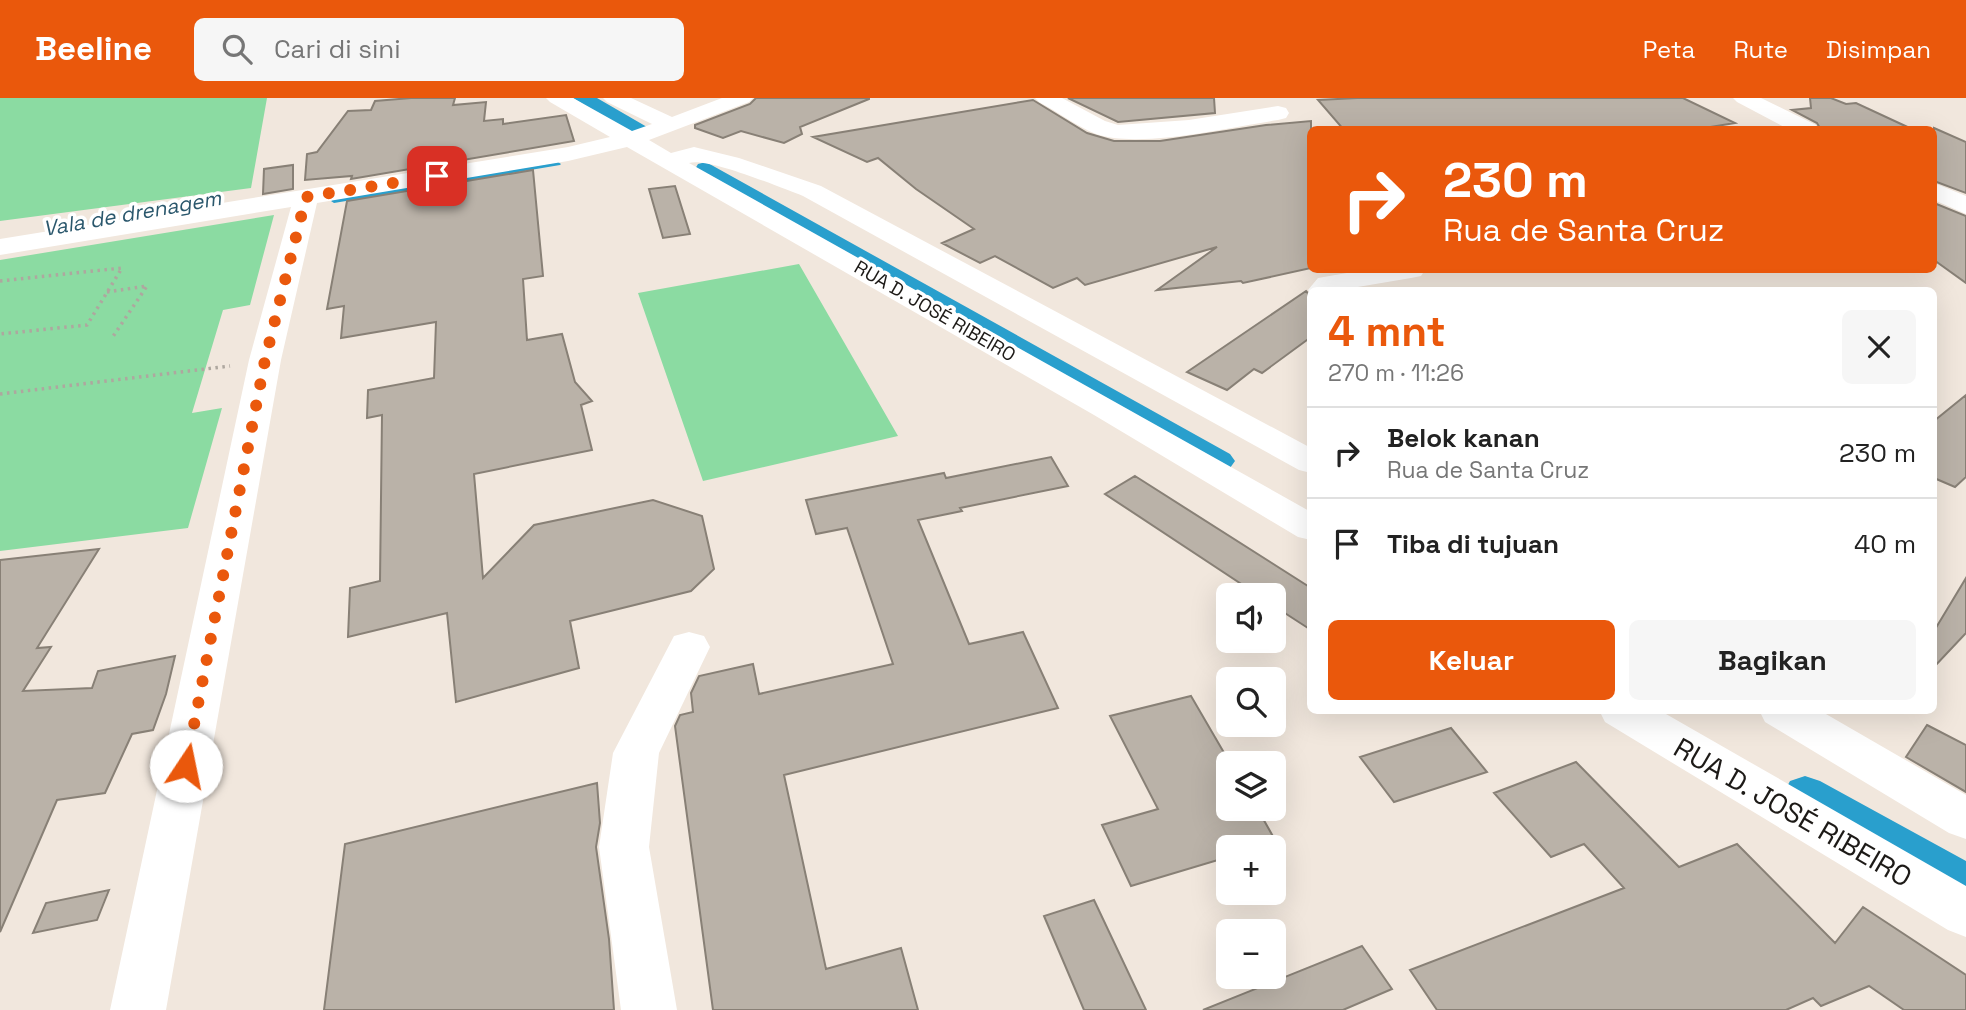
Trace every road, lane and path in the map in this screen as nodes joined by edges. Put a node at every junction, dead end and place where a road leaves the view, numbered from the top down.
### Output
1 (556, 98) edge
2 (614, 98) edge
3 (742, 98) edge
4 (1046, 98) edge
5 (1744, 98) edge
6 (682, 113) edge
7 (1278, 113) dead end
8 (1800, 126) edge
9 (629, 140) junction
10 (670, 160) junction
11 (1937, 192) edge
12 (306, 197) junction
13 (1966, 206) edge
14 (0, 247) edge
15 (1393, 273) edge
16 (0, 281) edge
17 (1325, 287) edge
18 (107, 292) junction
19 (0, 334) edge
20 (112, 338) dead end
21 (265, 360) junction
22 (0, 394) edge
23 (1307, 460) edge
24 (1307, 526) edge
25 (689, 647) dead end
26 (1628, 714) edge
27 (1788, 714) edge
28 (1966, 820) edge
29 (1966, 913) edge
30 (138, 1010) edge
31 (649, 1010) edge

1 - 9 street, RUA D. JOSÉ RIBEIRO
2 - 6 street
3 - 6 street
4 - 7 street
5 - 8 street
6 - 9 street
9 - 10 street, RUA D. JOSÉ RIBEIRO
9 - 12 street
10 - 23 street
10 - 24 street, RUA D. JOSÉ RIBEIRO
11 - 13 street
12 - 14 street
12 - 21 street
15 - 17 street
16 - 18 path
18 - 19 path
18 - 20 path
21 - 22 path
21 - 30 street
25 - 31 street
26 - 29 street, RUA D. JOSÉ RIBEIRO
27 - 28 street

